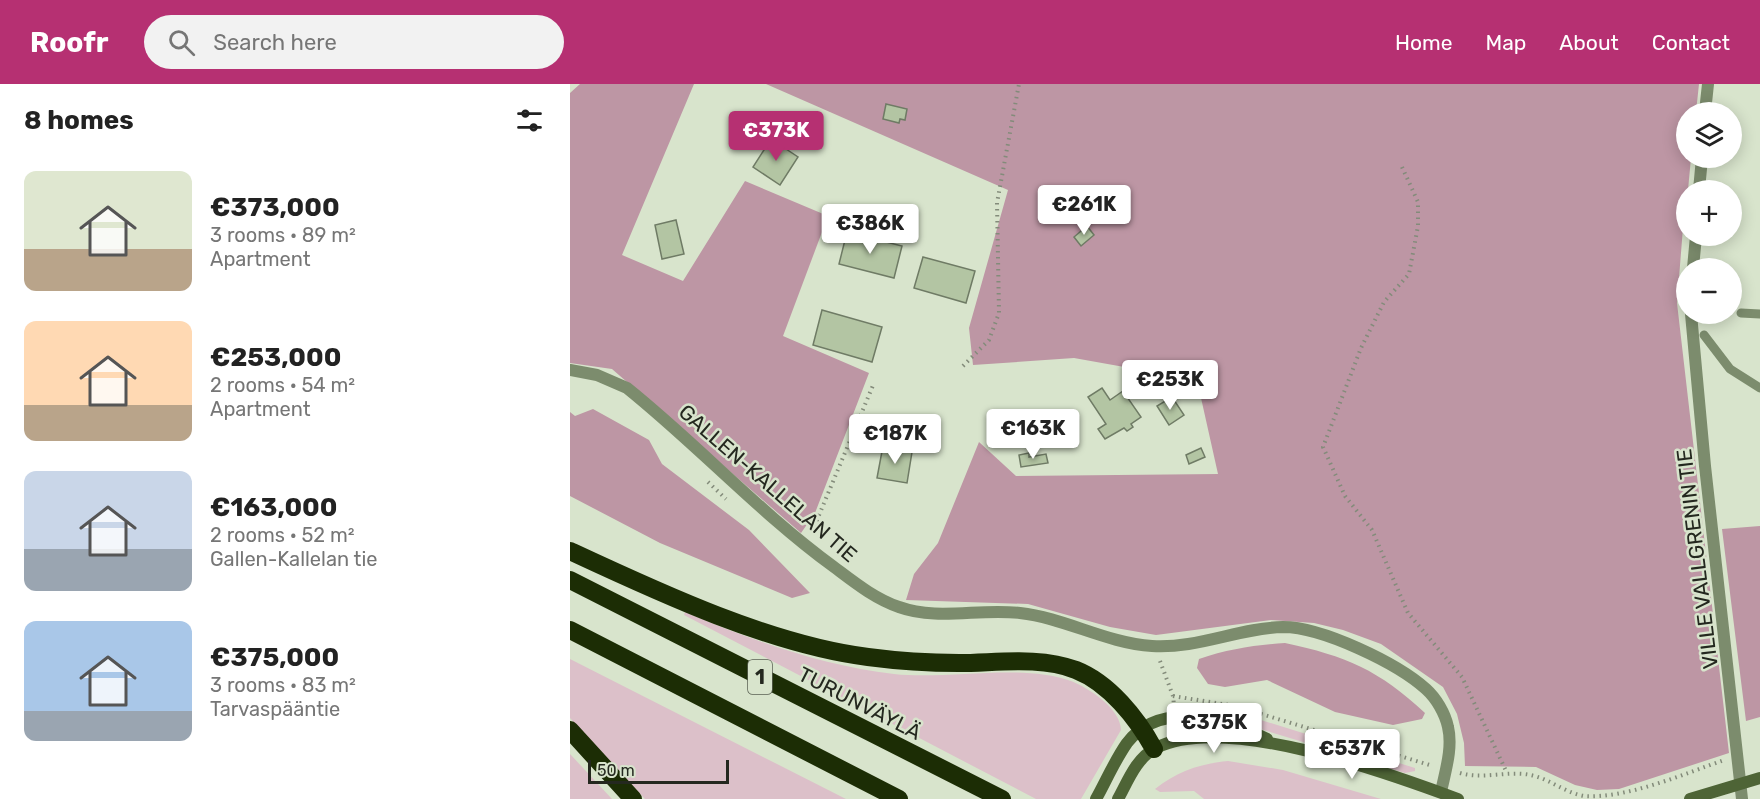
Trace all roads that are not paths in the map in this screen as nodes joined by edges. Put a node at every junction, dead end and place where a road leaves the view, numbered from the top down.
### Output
1 (1708, 84) edge
2 (1706, 102) edge
3 (1742, 313) edge
4 (1760, 314) edge
5 (1692, 324) edge
6 (1704, 334) dead end
7 (570, 370) edge
8 (1760, 388) edge
9 (570, 551) edge
10 (570, 580) edge
11 (570, 630) edge
12 (1142, 728) junction
13 (570, 730) edge
14 (1270, 741) junction
15 (1154, 749) junction
16 (1760, 778) edge
17 (1743, 781) junction
18 (1441, 792) junction
19 (633, 799) edge
20 (898, 799) edge
21 (1002, 799) edge
22 (1096, 799) edge
23 (1118, 799) edge
24 (1458, 799) edge
25 (1690, 799) edge
26 (1742, 799) edge

1 - 2 street
3 - 4 lane
5 - 17 street, VILLE VALLGRENIN TIE
6 - 8 lane
7 - 18 street, GALLEN-KALLELAN TIE
9 - 12 highway
10 - 21 highway, TURUNVÄYLÄ / 1
11 - 20 highway, 1
12 - 14 street
12 - 15 highway
12 - 22 street
13 - 19 highway
14 - 15 street
14 - 18 street
15 - 23 street
16 - 17 street
17 - 25 street
17 - 26 street, VILLE VALLGRENIN TIE
18 - 24 street

